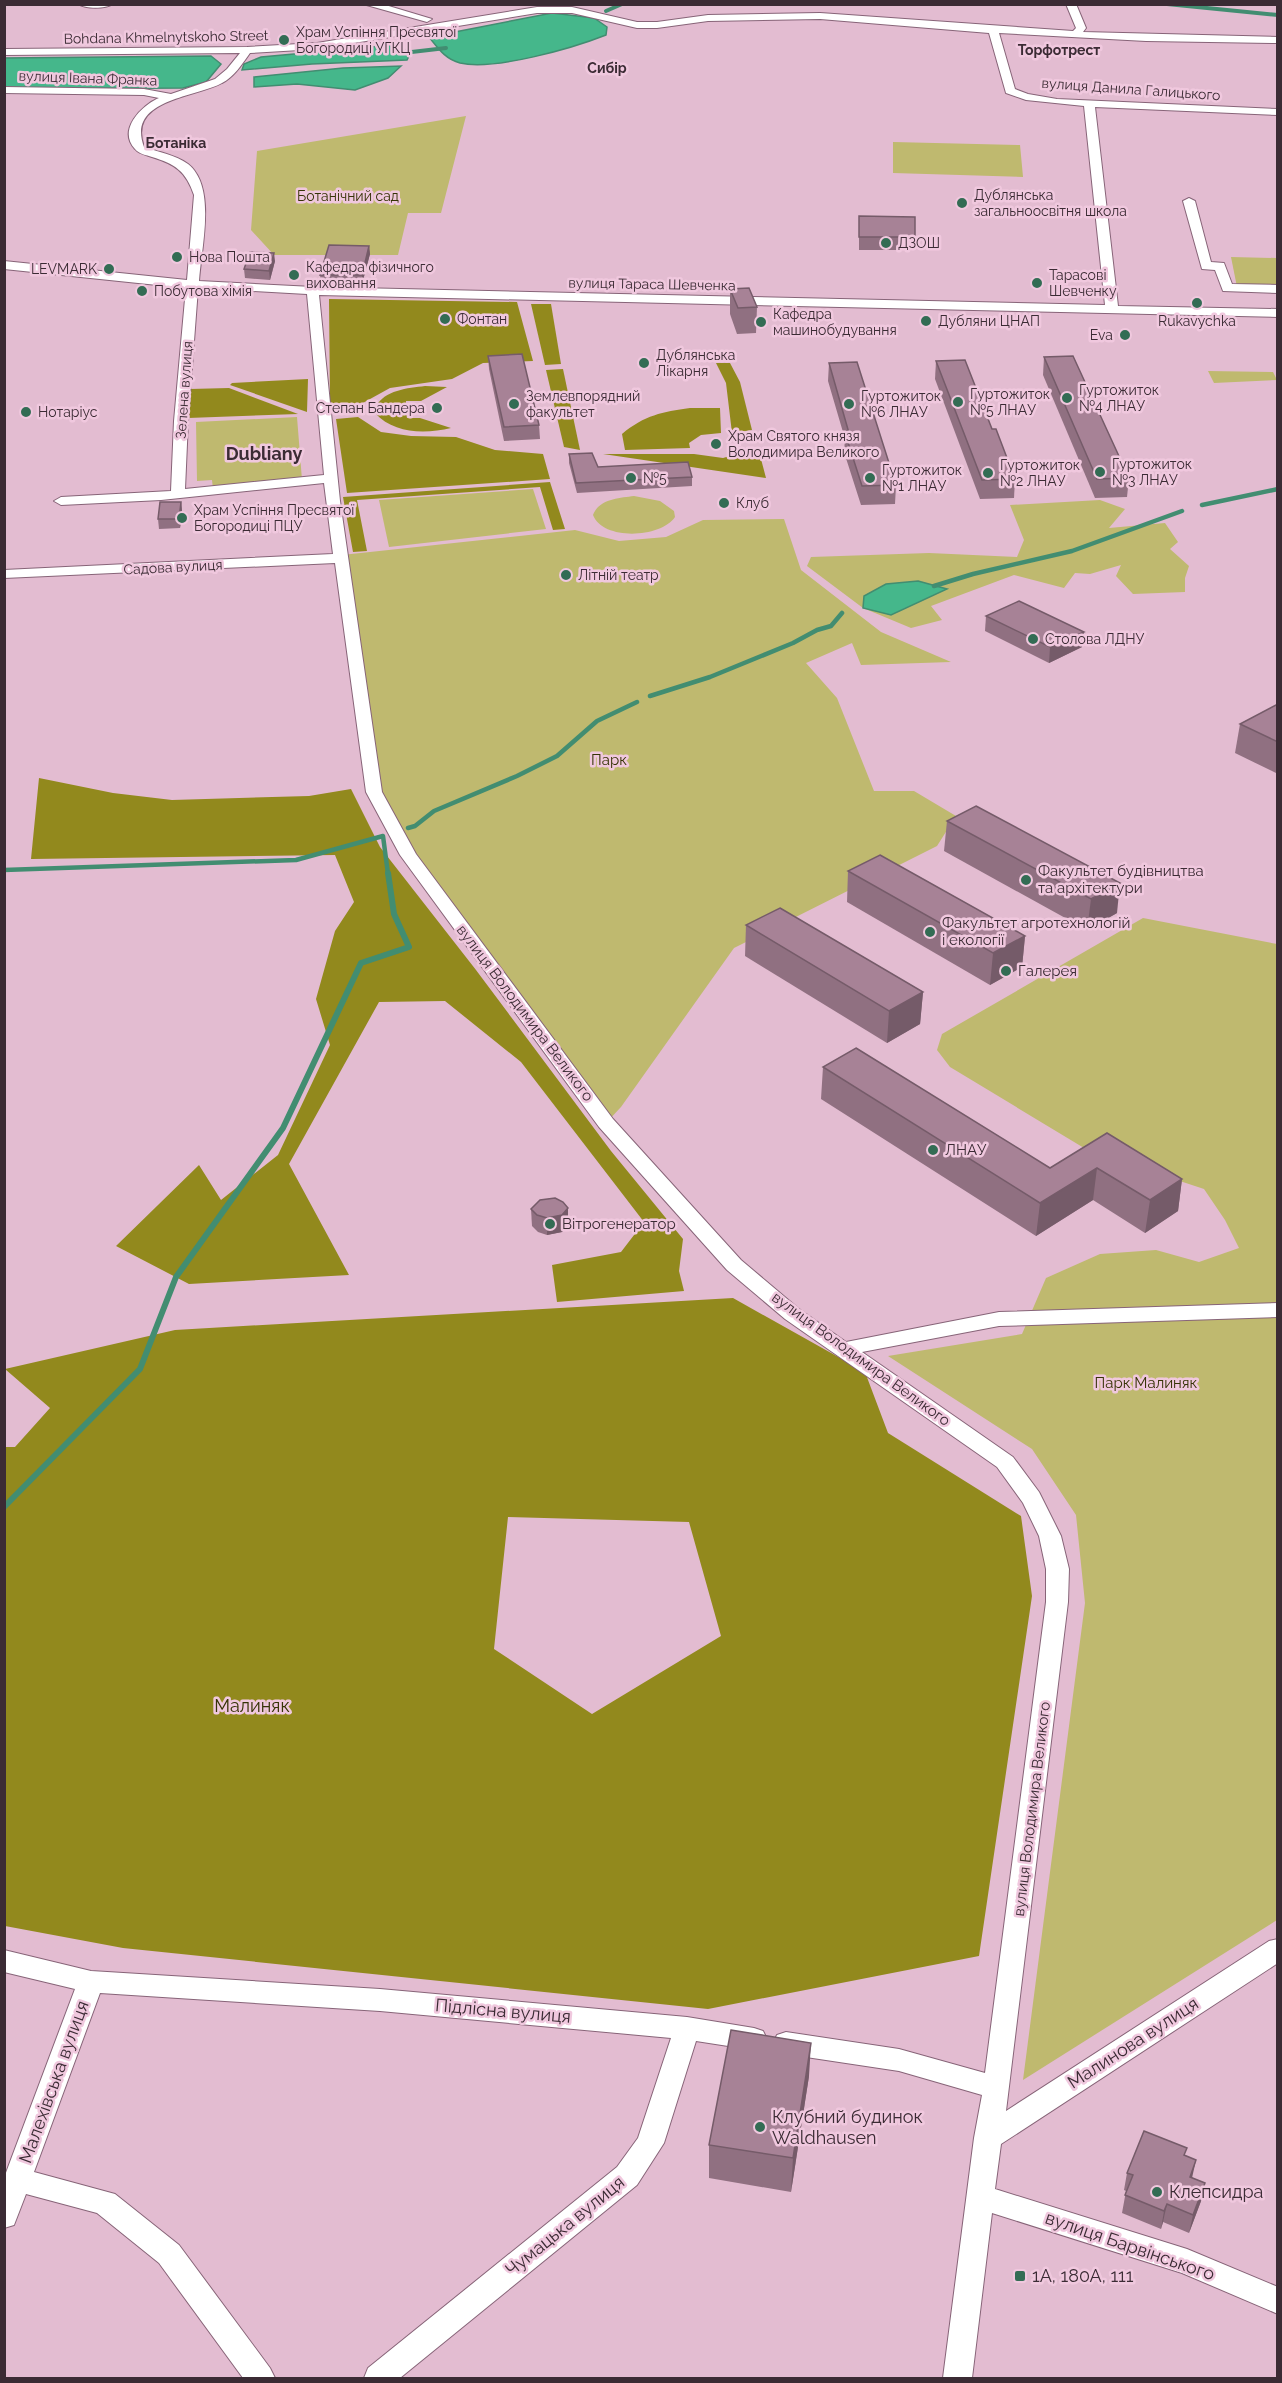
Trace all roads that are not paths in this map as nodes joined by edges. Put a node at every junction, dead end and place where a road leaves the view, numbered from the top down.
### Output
1 (83, 4) edge
2 (108, 4) edge
3 (368, 4) edge
4 (415, 4) edge
5 (1071, 4) edge
6 (431, 23) junction
7 (993, 30) junction
8 (1076, 34) junction
9 (1278, 40) edge
10 (247, 50) junction
11 (4, 52) edge
12 (4, 90) edge
13 (171, 97) junction
14 (1089, 104) junction
15 (1278, 112) edge
16 (1189, 201) dead end
17 (4, 266) edge
18 (192, 286) junction
19 (1278, 289) edge
20 (313, 291) junction
21 (1112, 310) junction
22 (1278, 313) edge
23 (331, 478) junction
24 (178, 494) junction
25 (61, 501) dead end
26 (342, 558) junction
27 (4, 574) edge
28 (1278, 1310) edge
29 (844, 1349) junction
30 (1278, 1948) edge
31 (4, 1961) edge
32 (91, 1982) junction
33 (687, 2028) junction
34 (997, 2088) junction
35 (988, 2138) junction
36 (18, 2180) junction
37 (981, 2197) junction
38 (4, 2216) edge
39 (1278, 2301) edge
40 (260, 2379) edge
41 (378, 2379) edge
42 (957, 2379) edge

1 - 2 street
3 - 6 street
4 - 6 street
5 - 8 street
6 - 7 street
6 - 10 street, Bohdana Khmelnytskoho Street
7 - 8 street
7 - 14 street, вулиця Данила Галицького
8 - 9 street
10 - 11 street, Bohdana Khmelnytskoho Street
10 - 13 street
12 - 13 street, вулиця Івана Франка
13 - 18 street, Зелена вулиця
14 - 15 street, вулиця Данила Галицького
14 - 21 street
16 - 19 street
17 - 18 street, вулиця Тараса Шевченка
18 - 20 street, вулиця Тараса Шевченка
18 - 24 street, Зелена вулиця
20 - 21 street, вулиця Тараса Шевченка
20 - 23 street, вулиця Володимира Великого
21 - 22 street, вулиця Тараса Шевченка
23 - 24 street
23 - 26 street, вулиця Володимира Великого
24 - 25 street
26 - 27 street, Садова вулиця
26 - 29 street, вулиця Володимира Великого
28 - 29 street
29 - 34 street, вулиця Володимира Великого
30 - 35 street, Малинова вулиця
31 - 32 street, Підлісна вулиця
32 - 33 street, Підлісна вулиця
32 - 36 street, Малехівська вулиця
33 - 34 street, Підлісна вулиця
33 - 41 street, Чумацька вулиця
34 - 35 street, вулиця Володимира Великого
35 - 37 street, вулиця Володимира Великого
36 - 38 street, Малехівська вулиця
36 - 40 street
37 - 39 street, вулиця Барвінського
37 - 42 street, вулиця Володимира Великого

